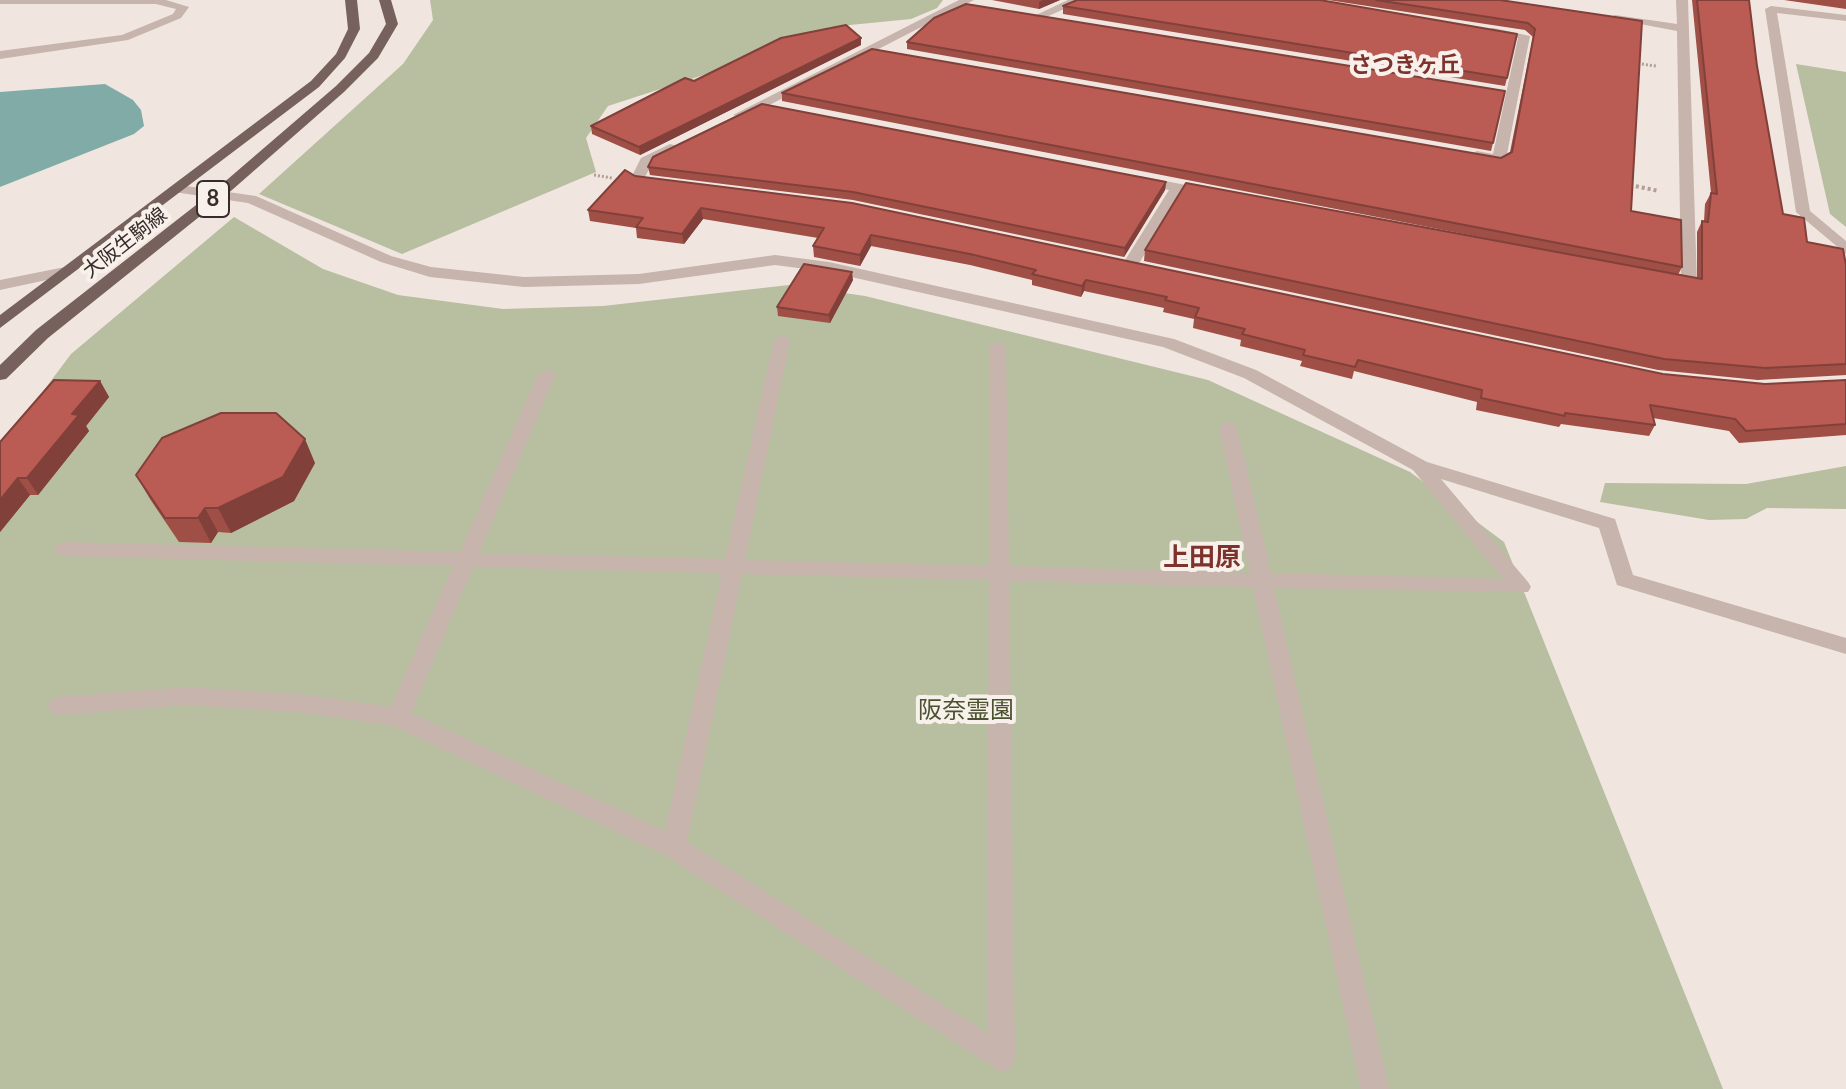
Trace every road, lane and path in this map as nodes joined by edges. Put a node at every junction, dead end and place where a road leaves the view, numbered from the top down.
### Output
1 (351, 0) edge
2 (385, 0) edge
3 (1078, 0) edge
4 (1682, 0) edge
5 (0, 1) edge
6 (967, 3) edge
7 (1804, 6) edge
8 (1608, 17) edge
9 (1846, 18) edge
10 (1072, 21) edge
11 (1682, 28) junction
12 (1482, 30) edge
13 (870, 49) junction
14 (900, 54) edge
15 (0, 55) edge
16 (1623, 61) edge
17 (1685, 71) junction
18 (1496, 90) edge
19 (1511, 93) junction
20 (762, 104) junction
21 (793, 110) edge
22 (723, 123) edge
23 (685, 142) edge
24 (1458, 152) edge
25 (594, 175) dead end
26 (614, 178) edge
27 (1131, 178) edge
28 (683, 186) edge
29 (1178, 187) junction
30 (179, 189) junction
31 (219, 194) junction
32 (1224, 196) edge
33 (137, 221) junction
34 (178, 227) junction
35 (1846, 249) edge
36 (1130, 265) edge
37 (65, 272) junction
38 (1658, 279) edge
39 (0, 285) edge
40 (0, 323) edge
41 (782, 340) dead end
42 (998, 346) dead end
43 (547, 374) dead end
44 (0, 375) edge
45 (1228, 427) dead end
46 (1420, 466) junction
47 (62, 549) dead end
48 (469, 560) junction
49 (734, 567) junction
50 (999, 574) junction
51 (1263, 580) junction
52 (1846, 646) edge
53 (59, 706) dead end
54 (398, 717) junction
55 (674, 847) junction
56 (1375, 1089) edge

1 - 30 main road, 大阪生駒線 / 8
2 - 31 main road, 大阪生駒線 / 8
3 - 10 street
4 - 11 street
5 - 15 street
6 - 13 street
7 - 9 street
7 - 35 street
8 - 11 street
11 - 17 street
12 - 19 street
13 - 14 street
13 - 20 street
16 - 17 path
17 - 38 street
18 - 19 street
19 - 24 street
20 - 21 street
20 - 22 street
23 - 28 street
25 - 26 path
27 - 29 street
29 - 32 street
29 - 36 street
30 - 31 street
30 - 33 main road, 大阪生駒線 / 8
31 - 34 main road, 大阪生駒線 / 8
31 - 46 street
33 - 34 main road
33 - 37 main road, 大阪生駒線 / 8
34 - 44 main road, 大阪生駒線 / 8
37 - 39 street
37 - 40 main road, 大阪生駒線 / 8
41 - 49 street
42 - 50 street
43 - 48 street
45 - 51 street
46 - 51 street
46 - 52 street
47 - 48 street
48 - 49 street
48 - 54 street
49 - 50 street
49 - 55 street
50 - 51 street
50 - 55 street
51 - 56 street
53 - 54 street
54 - 55 street

